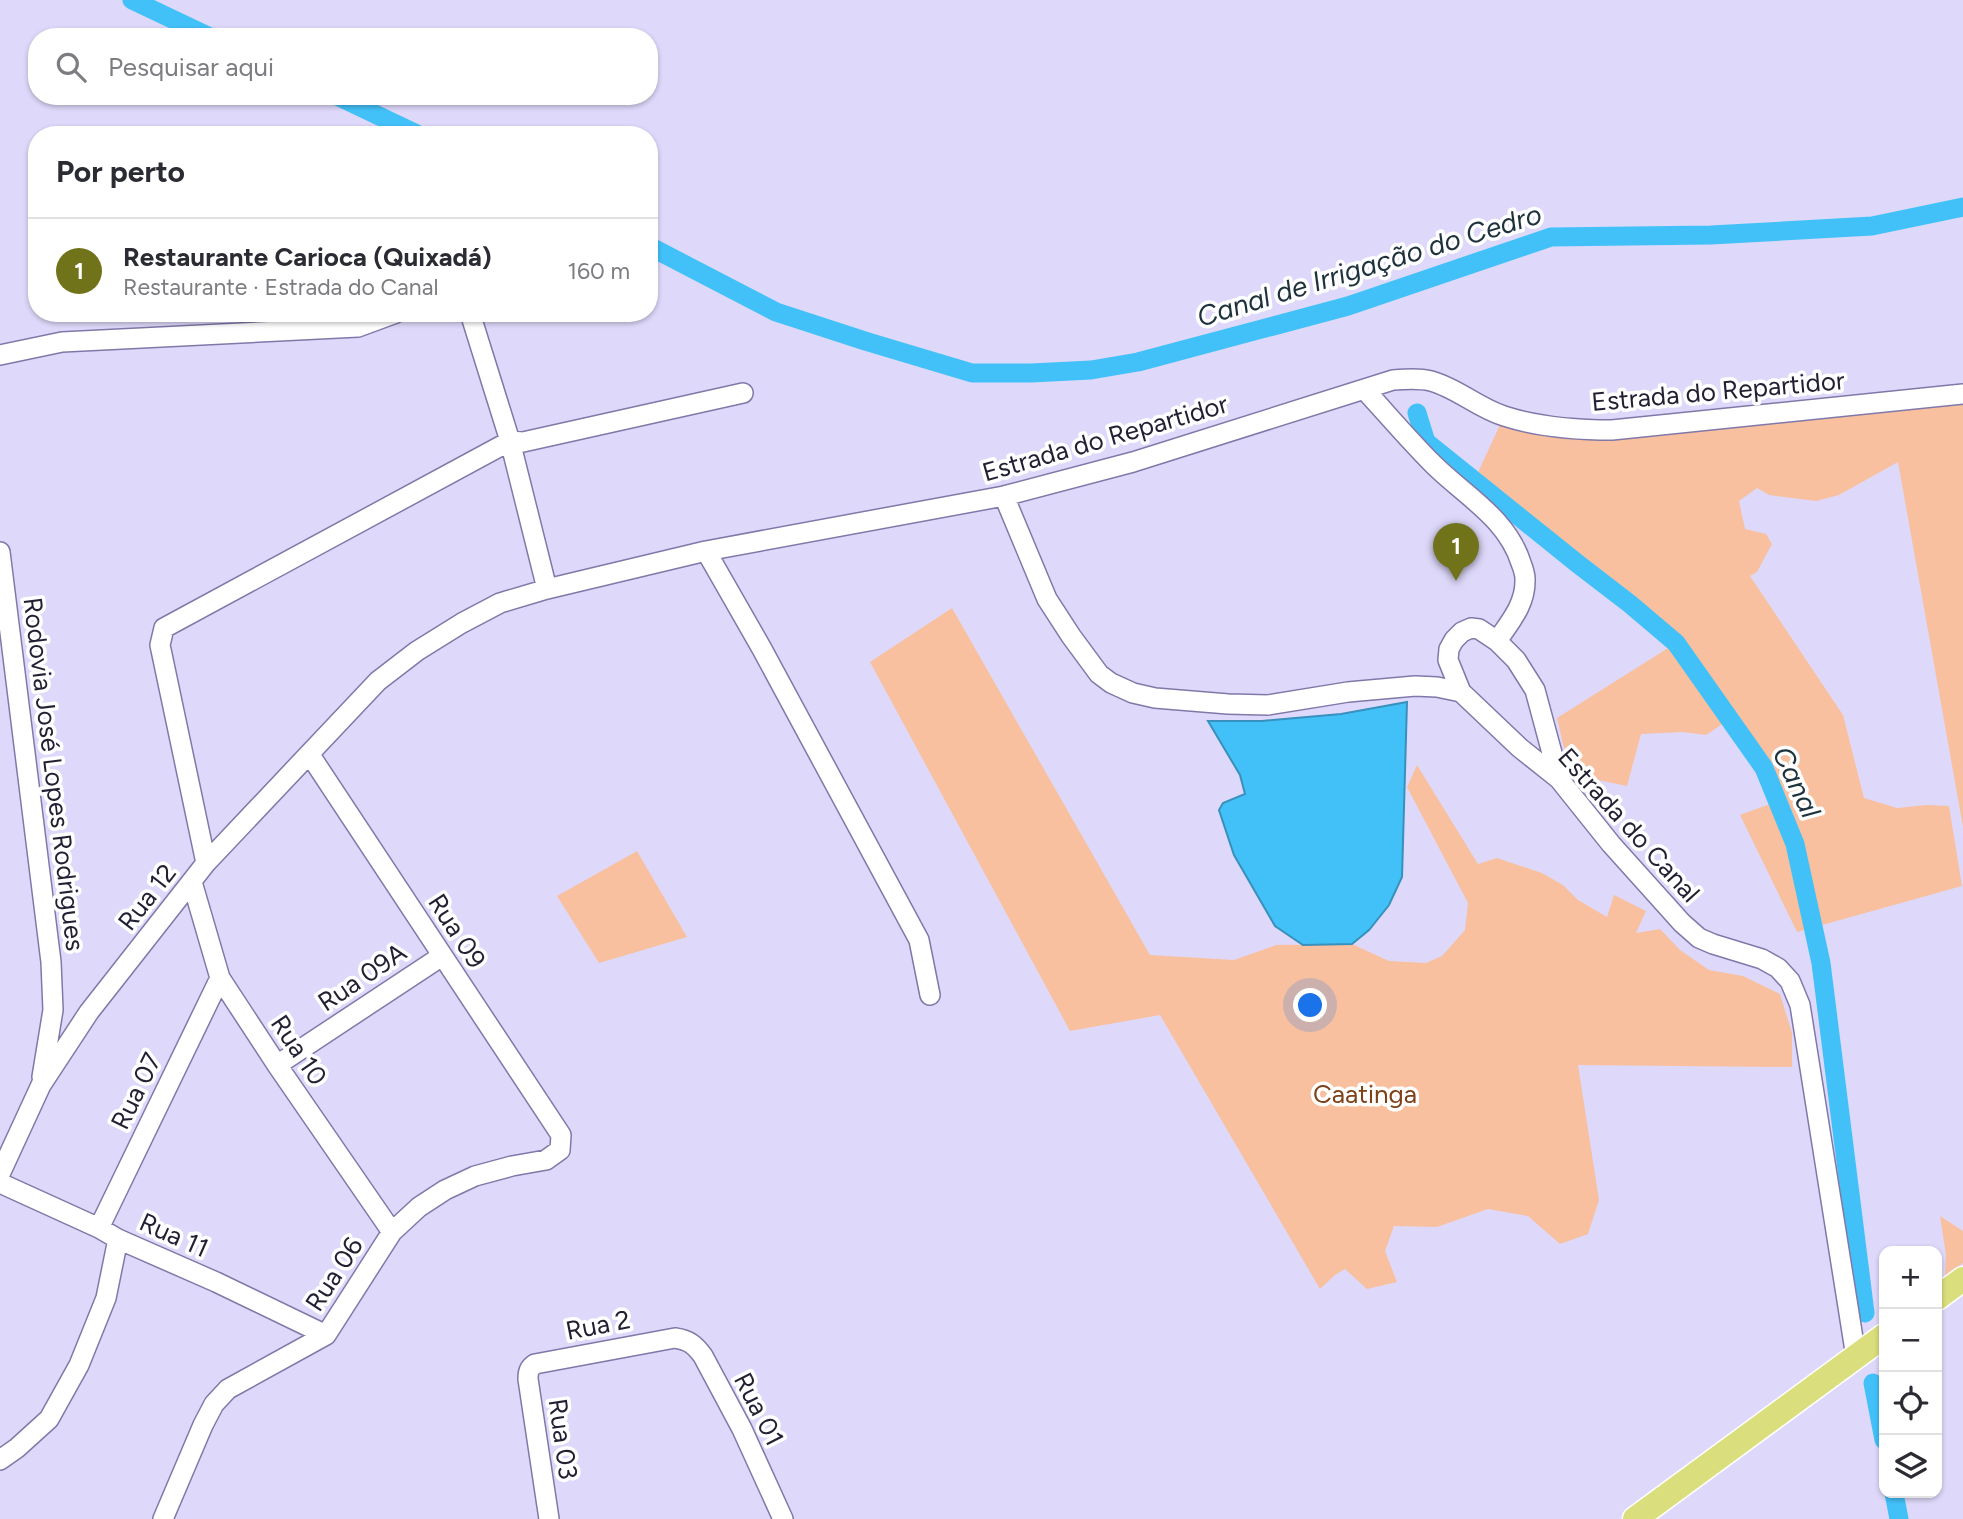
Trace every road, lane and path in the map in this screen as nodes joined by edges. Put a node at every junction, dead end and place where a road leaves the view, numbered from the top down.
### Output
1 (372, 322) edge
2 (473, 322) edge
3 (0, 355) edge
4 (1364, 389) junction
5 (743, 393) dead end
6 (1963, 394) edge
7 (510, 441) junction
8 (1004, 496) junction
9 (706, 551) junction
10 (0, 552) edge
11 (547, 589) junction
12 (4, 629) edge
13 (1497, 641) junction
14 (1461, 692) junction
15 (310, 755) junction
16 (1559, 779) junction
17 (206, 863) junction
18 (192, 882) junction
19 (442, 956) junction
20 (220, 978) junction
21 (930, 995) dead end
22 (277, 1065) junction
23 (41, 1085) junction
24 (561, 1135) joint
25 (0, 1174) edge
26 (0, 1183) edge
27 (99, 1228) junction
28 (392, 1232) junction
29 (118, 1239) junction
30 (1963, 1279) edge
31 (1942, 1294) edge
32 (326, 1335) junction
33 (675, 1338) joint
34 (1879, 1340) edge
35 (1856, 1357) junction
36 (531, 1366) joint
37 (0, 1460) edge
38 (163, 1519) edge
39 (549, 1519) edge
40 (783, 1519) edge
41 (1635, 1519) edge

1 - 3 street
2 - 7 street
4 - 6 street, Estrada do Repartidor
4 - 8 street, Estrada do Repartidor
4 - 13 street
5 - 7 street
7 - 11 street
7 - 17 street
8 - 9 street, Estrada do Repartidor
8 - 14 street
9 - 11 street, Estrada do Repartidor
9 - 21 street
10 - 12 street, Rodovia José Lopes Rodrigues
11 - 15 street, Estrada do Repartidor
12 - 23 street, Rodovia José Lopes Rodrigues
13 - 14 street
13 - 16 street
14 - 16 street, Estrada do Canal
15 - 17 street, Rua 12
15 - 19 street, Rua 09
16 - 35 street, Estrada do Canal
17 - 18 street, Rua 12
18 - 20 street, Rua 10
18 - 23 street, Rua 12
19 - 22 street, Rua 09A
19 - 24 street, Rua 09
20 - 22 street, Rua 10
20 - 27 street, Rua 07
22 - 28 street, Rua 10
23 - 25 street
24 - 28 street, Rua 06
26 - 27 street, Rua 11
27 - 29 street, Rua 11
28 - 32 street, Rua 06
29 - 32 street, Rua 11
29 - 37 street
30 - 31 main road
32 - 38 street, Rua 06
33 - 36 street, Rua 2
33 - 40 street, Rua 01
34 - 35 main road
35 - 41 main road
36 - 39 street, Rua 03

